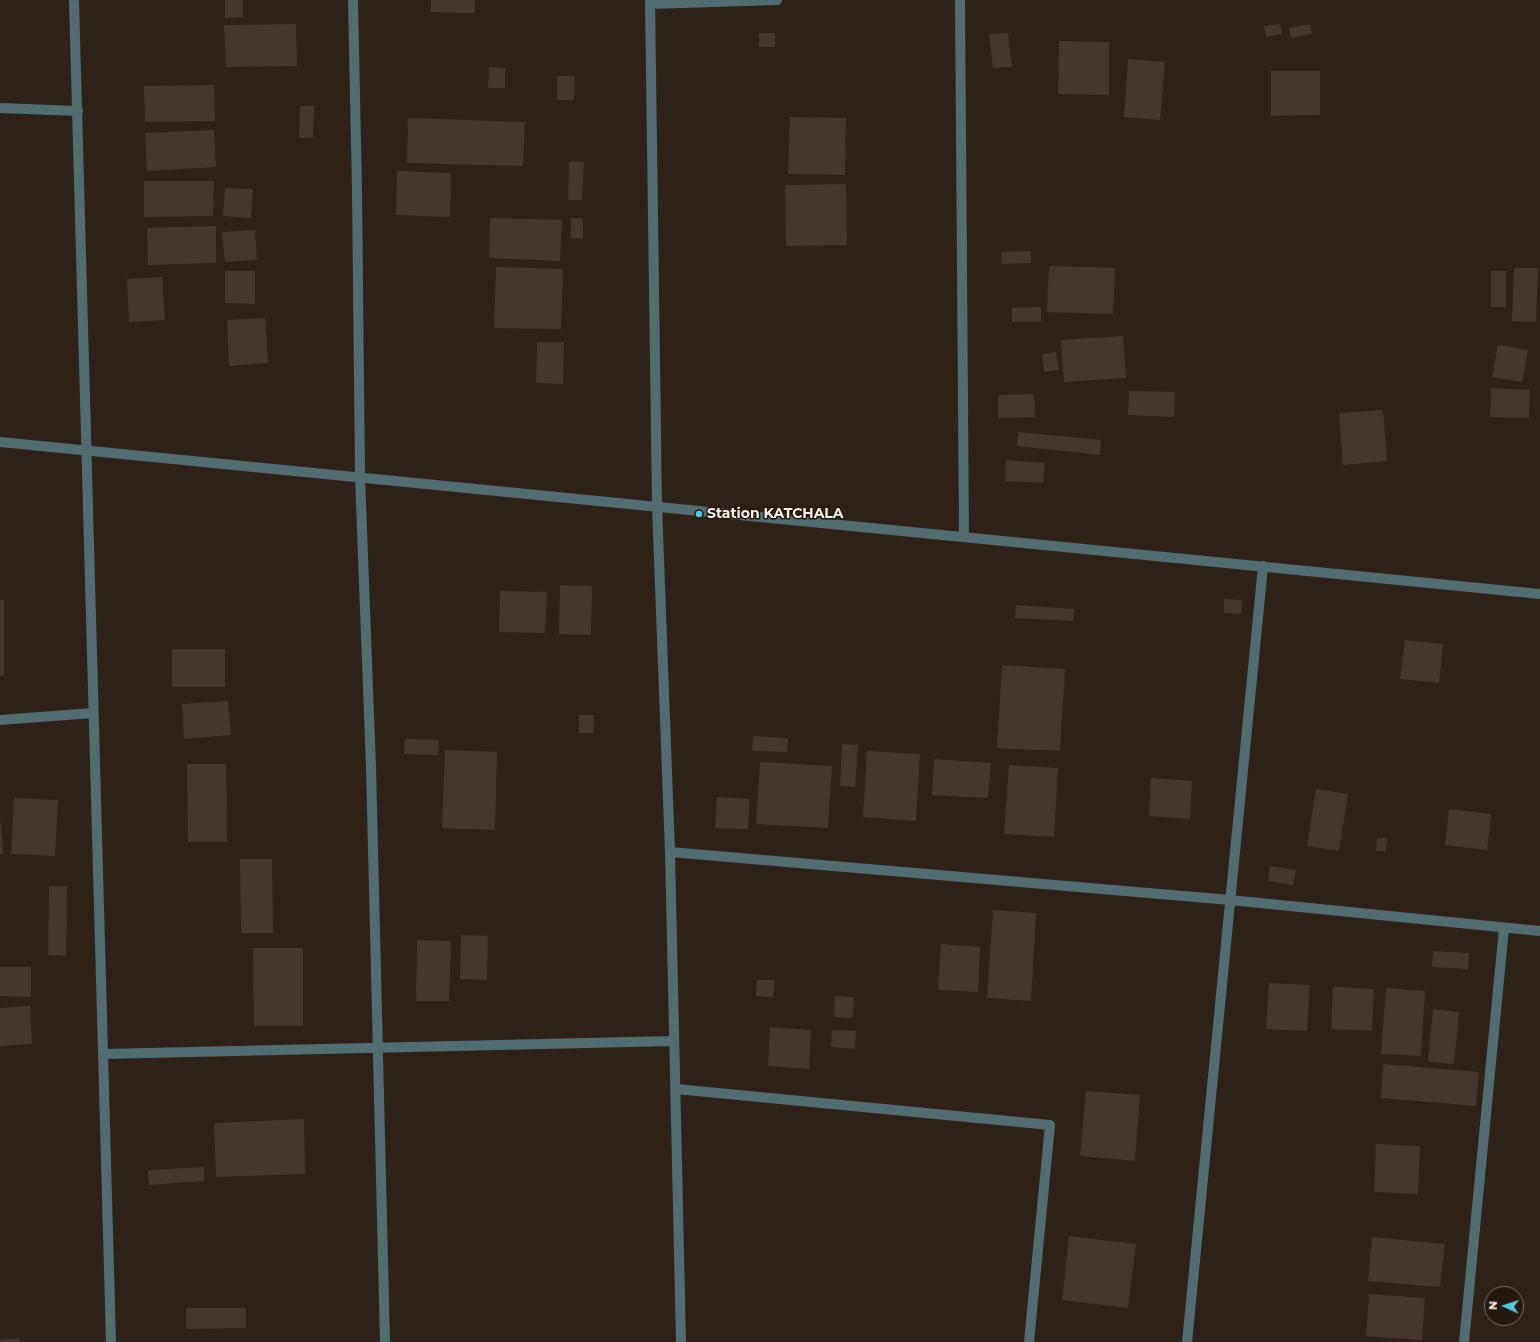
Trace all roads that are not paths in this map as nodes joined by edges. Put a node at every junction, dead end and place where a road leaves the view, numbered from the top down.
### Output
1 (74, 0) edge
2 (352, 0) edge
3 (777, 0) edge
4 (960, 0) edge
5 (650, 2) edge
6 (0, 108) edge
7 (78, 112) junction
8 (0, 442) edge
9 (86, 450) junction
10 (360, 477) junction
11 (657, 506) junction
12 (964, 537) junction
13 (1263, 566) junction
14 (1540, 594) edge
15 (93, 713) junction
16 (0, 720) edge
17 (670, 852) junction
18 (1230, 900) junction
19 (1504, 928) junction
20 (1540, 931) edge
21 (674, 1041) junction
22 (378, 1048) junction
23 (103, 1054) junction
24 (676, 1089) junction
25 (111, 1342) edge
26 (385, 1342) edge
27 (682, 1342) edge
28 (1029, 1342) edge
29 (1187, 1342) edge
30 (1464, 1342) edge

1 - 7 street
2 - 10 street
3 - 5 street
4 - 12 street
5 - 11 street
6 - 7 street
7 - 9 street
8 - 9 street
9 - 10 street
9 - 15 street
10 - 11 street
10 - 22 street
11 - 12 street
11 - 17 street
12 - 13 street
13 - 14 street
13 - 18 street
15 - 16 street
15 - 23 street
17 - 18 street
17 - 21 street
18 - 19 street
18 - 29 street
19 - 20 street
19 - 30 street
21 - 22 street
21 - 24 street
22 - 23 street
22 - 26 street
23 - 25 street
24 - 27 street
24 - 28 street

